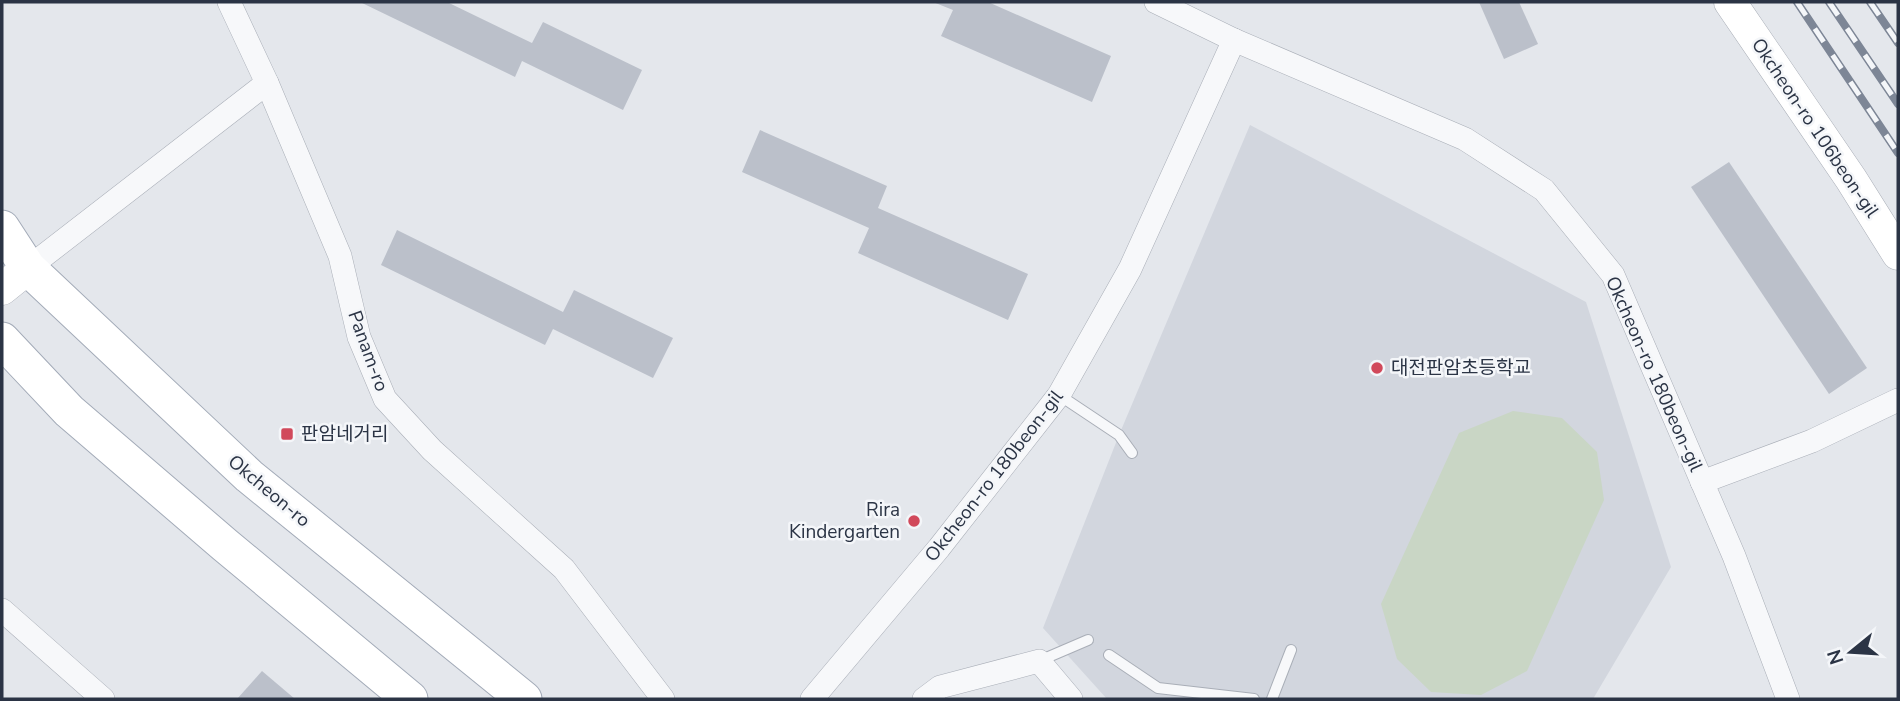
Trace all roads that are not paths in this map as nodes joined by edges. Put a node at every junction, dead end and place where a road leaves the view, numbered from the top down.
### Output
1 (229, 2) edge
2 (1156, 2) edge
3 (1730, 2) edge
4 (1234, 40) junction
5 (267, 83) junction
6 (2, 228) edge
7 (1898, 254) edge
8 (15, 278) edge
9 (2, 340) edge
10 (1059, 395) junction
11 (1898, 400) edge
12 (1132, 453) dead end
13 (1702, 482) junction
14 (2, 610) edge
15 (1088, 640) dead end
16 (1291, 650) dead end
17 (1109, 655) dead end
18 (1039, 661) junction
19 (103, 699) edge
20 (410, 699) edge
21 (524, 699) edge
22 (663, 699) edge
23 (812, 699) edge
24 (925, 699) edge
25 (1071, 699) edge
26 (1254, 699) edge
27 (1272, 699) edge
28 (1788, 699) edge

1 - 5 street, Panam-ro
2 - 4 street, Okcheon-ro 180beon-gil
3 - 7 street, Okcheon-ro 106beon-gil
4 - 10 street, Okcheon-ro 180beon-gil
4 - 13 street, Okcheon-ro 180beon-gil
5 - 8 street
5 - 22 street, Panam-ro
6 - 8 main road, Okcheon-ro
8 - 21 main road, Okcheon-ro
9 - 20 main road
10 - 12 lane
10 - 23 street, Okcheon-ro 180beon-gil
11 - 13 street
13 - 28 street, Okcheon-ro 180beon-gil
14 - 19 street
15 - 18 lane
16 - 27 lane
17 - 26 lane
18 - 24 street
18 - 25 street

